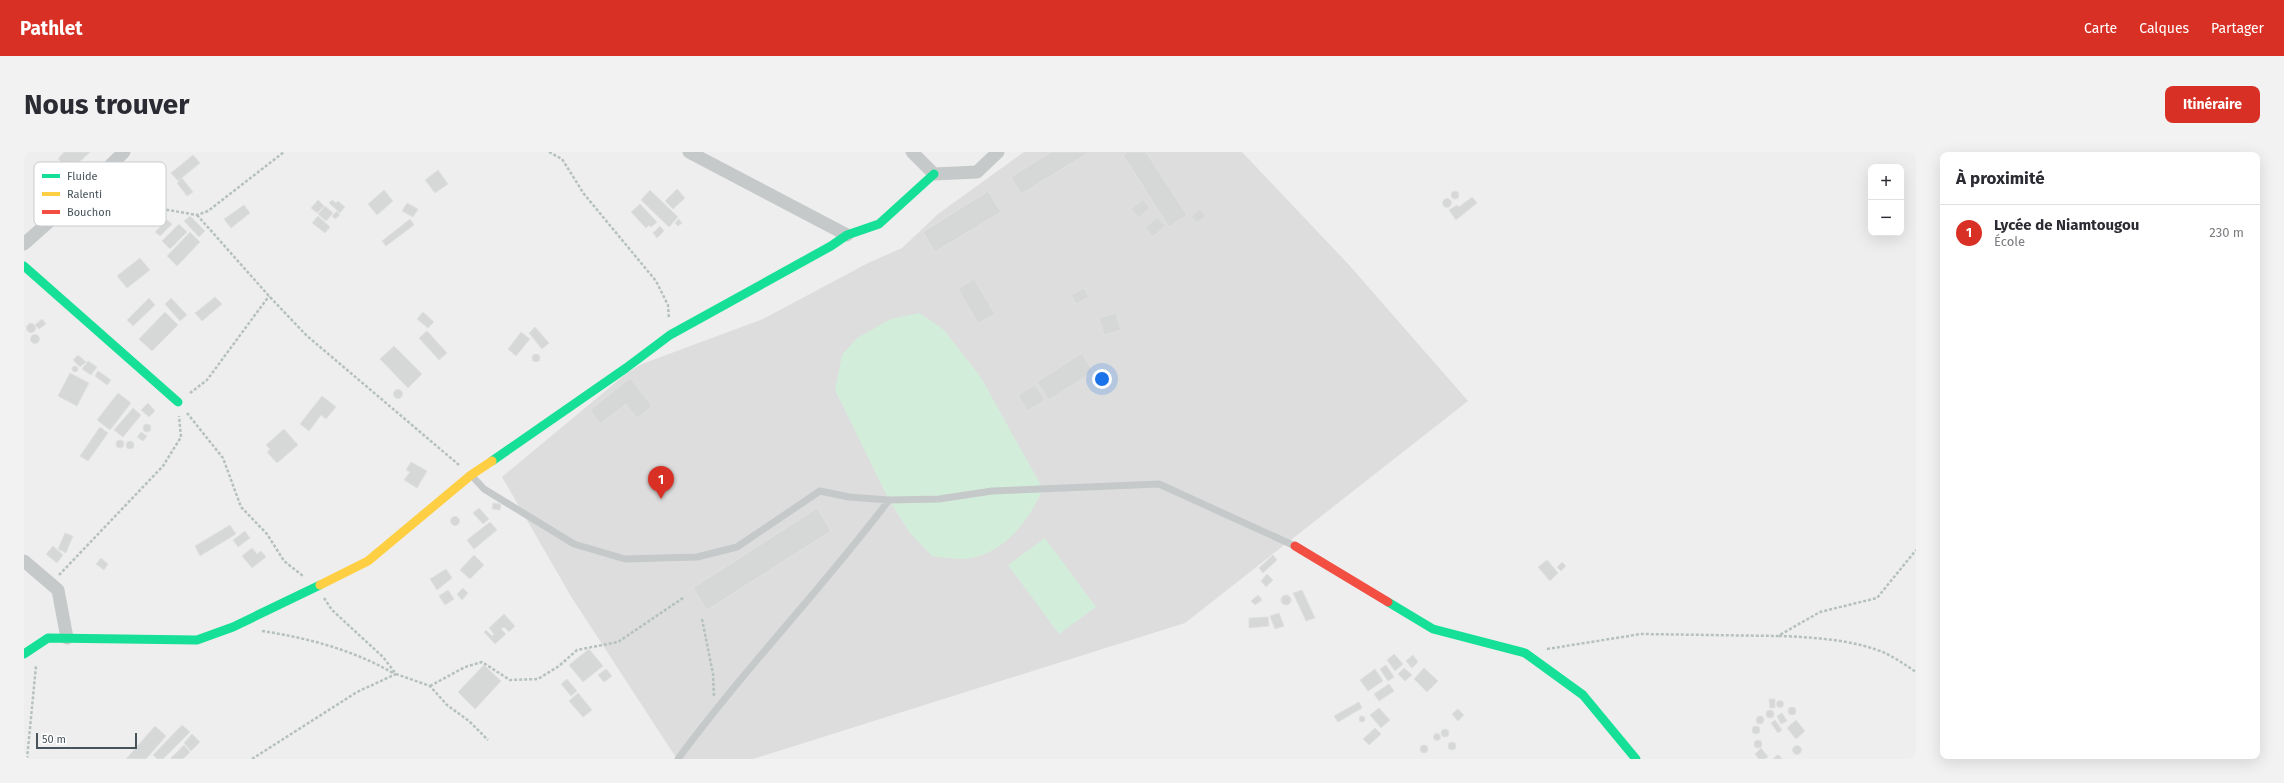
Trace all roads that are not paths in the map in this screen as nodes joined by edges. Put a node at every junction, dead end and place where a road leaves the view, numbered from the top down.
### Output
1 (124, 152) edge
2 (689, 152) edge
3 (912, 152) edge
4 (998, 152) edge
5 (114, 162) edge
6 (934, 174) junction
7 (44, 226) edge
8 (847, 234) junction
9 (24, 244) edge
10 (24, 266) edge
11 (178, 402) road end
12 (470, 474) junction
13 (889, 500) junction
14 (1295, 546) joint
15 (24, 561) edge
16 (67, 638) junction
17 (24, 654) edge
18 (678, 759) edge
19 (1636, 759) edge

1 - 5 street
2 - 8 street
3 - 6 street
4 - 6 street
6 - 8 street
7 - 9 street
8 - 12 street
10 - 11 street
12 - 13 lane
12 - 16 street
13 - 14 lane
13 - 18 lane
14 - 19 street
15 - 16 street
16 - 17 street

